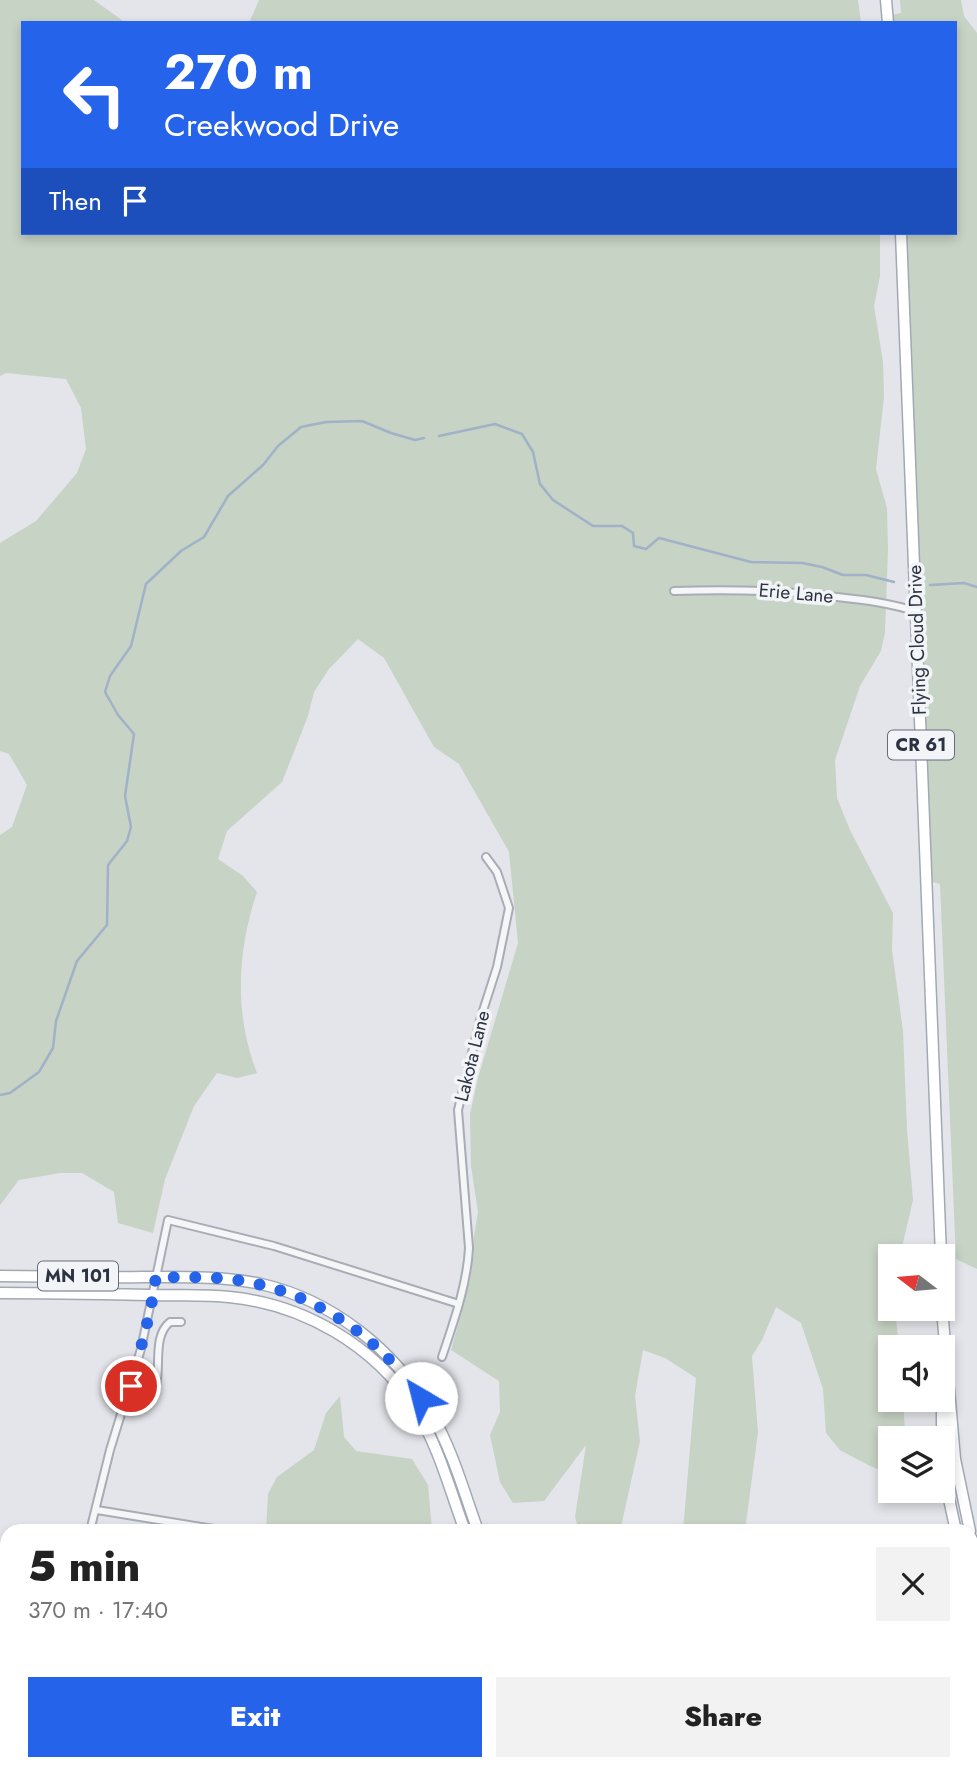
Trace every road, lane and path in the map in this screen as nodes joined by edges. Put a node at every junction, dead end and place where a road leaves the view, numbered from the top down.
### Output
1 (886, 0) edge
2 (888, 21) edge
3 (901, 235) edge
4 (674, 591) dead end
5 (917, 612) junction
6 (486, 857) dead end
7 (941, 1244) edge
8 (0, 1276) edge
9 (156, 1277) junction
10 (0, 1293) edge
11 (153, 1295) junction
12 (459, 1304) junction
13 (943, 1321) edge
14 (181, 1322) dead end
15 (944, 1332) junction
16 (944, 1335) edge
17 (442, 1357) dead end
18 (129, 1392) junction
19 (950, 1503) edge
20 (97, 1510) junction
21 (92, 1524) edge
22 (183, 1524) edge
23 (462, 1524) edge
24 (475, 1524) edge
25 (954, 1524) edge
26 (969, 1524) edge

1 - 2 main road
3 - 5 main road, Flying Cloud Drive / CR 61
4 - 5 street, Erie Lane
5 - 7 main road, Flying Cloud Drive / CR 61
6 - 12 street, Lakota Lane
8 - 9 main road, MN 101
9 - 11 street
9 - 12 street
9 - 24 main road, MN 101
10 - 11 main road, MN 101
11 - 18 street
11 - 23 main road, MN 101
12 - 17 street, Lakota Lane
13 - 15 main road
14 - 18 street
15 - 16 main road
15 - 26 main road
18 - 20 street
19 - 25 main road
20 - 21 street
20 - 22 street

